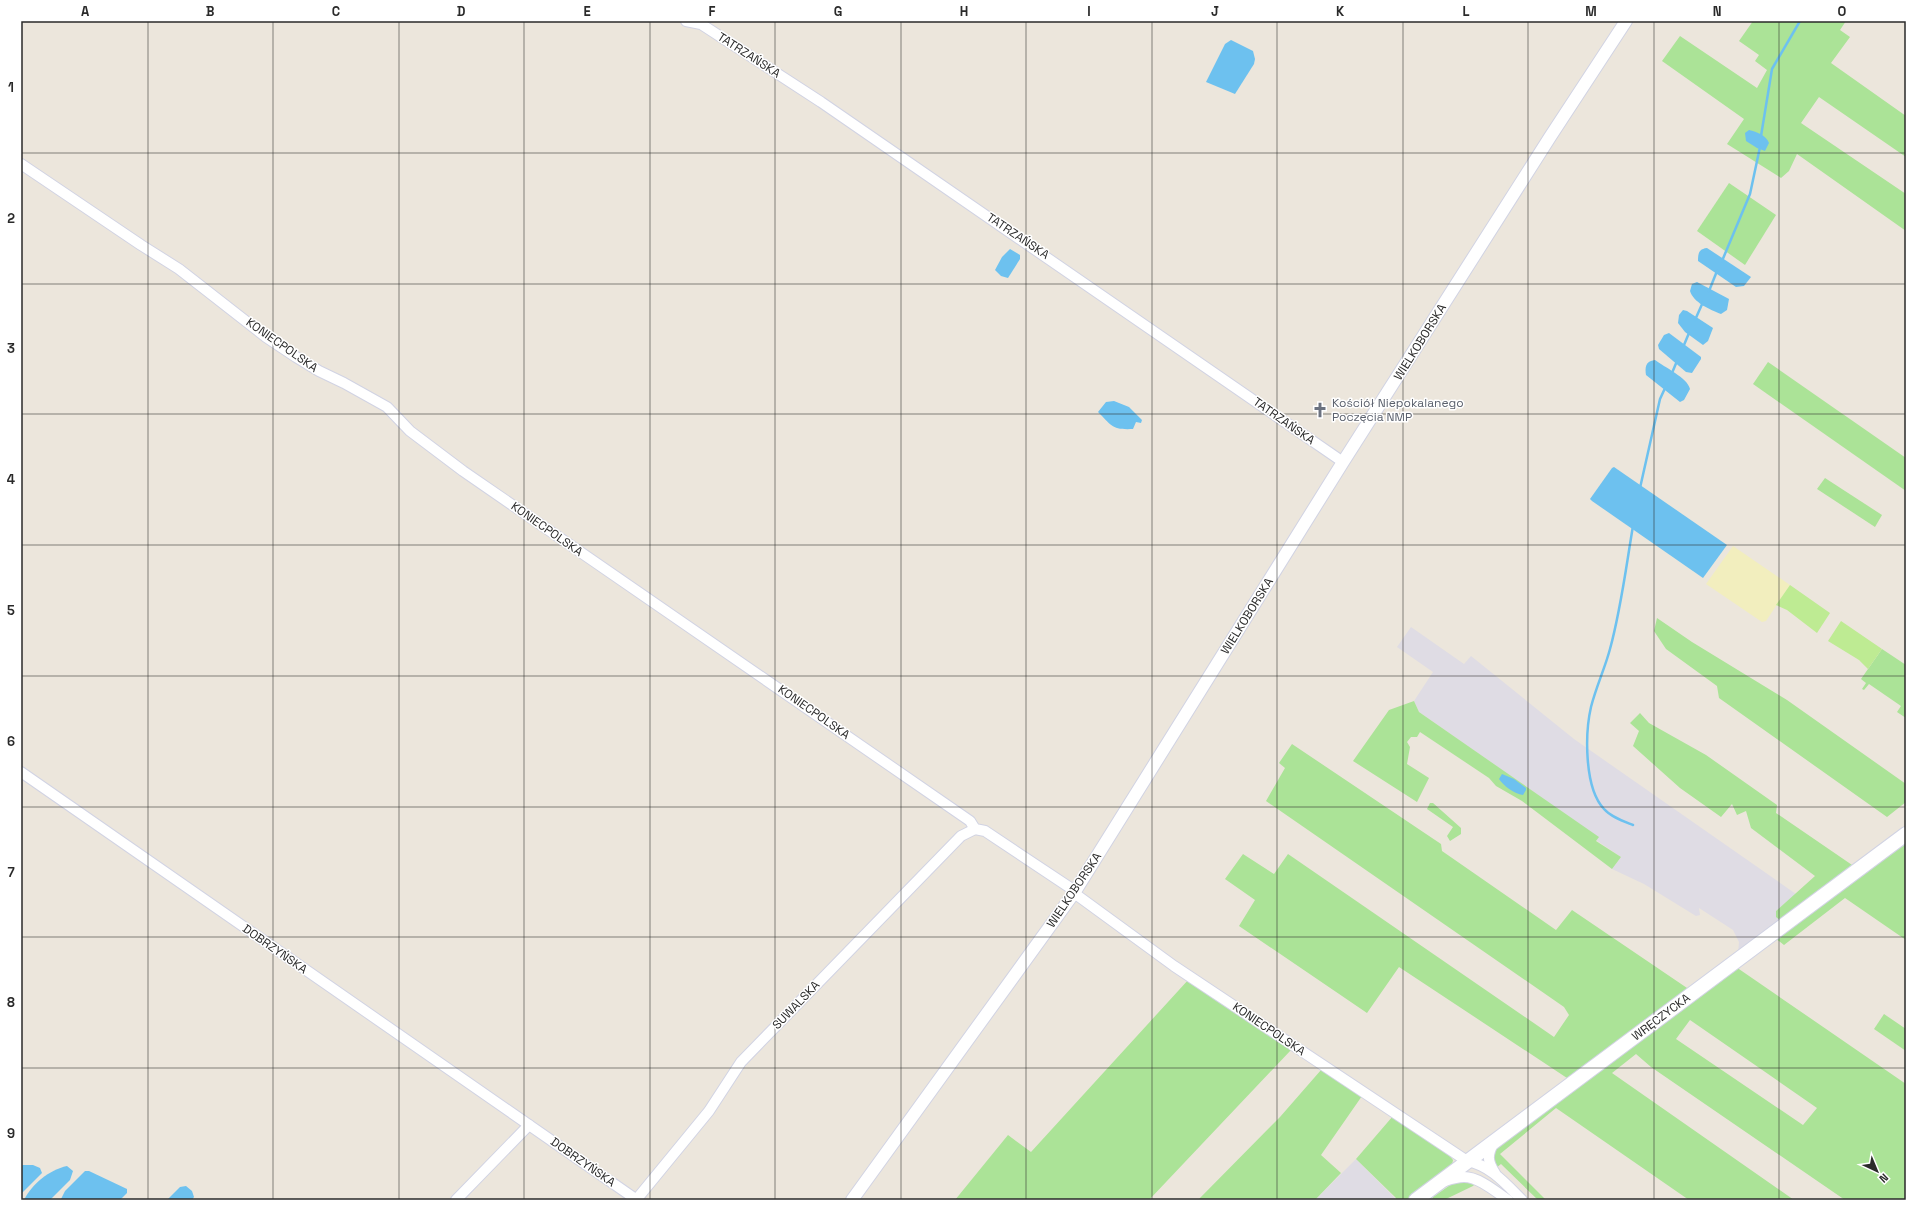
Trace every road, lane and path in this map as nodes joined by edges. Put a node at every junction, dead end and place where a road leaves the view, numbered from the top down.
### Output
1 (686, 21) edge
2 (1626, 21) edge
3 (705, 23) edge
4 (21, 164) edge
5 (1343, 462) junction
6 (21, 772) edge
7 (975, 829) junction
8 (1906, 834) edge
9 (1074, 892) junction
10 (529, 1125) junction
11 (1496, 1140) junction
12 (1467, 1161) junction
13 (1495, 1173) junction
14 (1439, 1183) junction
15 (1482, 1183) junction
16 (456, 1200) edge
17 (637, 1200) edge
18 (852, 1200) edge
19 (1416, 1200) edge
20 (1508, 1200) edge
21 (1522, 1200) edge

1 - 3 street, TATRZAŃSKA
2 - 5 street, WIELKOBORSKA
3 - 5 street, TATRZAŃSKA
4 - 7 street, KONIECPOLSKA
5 - 9 street, WIELKOBORSKA
6 - 10 street, DOBRZYŃSKA
7 - 9 street, KONIECPOLSKA
7 - 17 street, SUWALSKA
8 - 11 main road, WRĘCZYCKA
9 - 12 street, KONIECPOLSKA
9 - 18 street, WIELKOBORSKA
10 - 16 street
10 - 17 street, DOBRZYŃSKA
11 - 12 main road, WRĘCZYCKA
11 - 13 street
12 - 13 street
12 - 14 main road, WRĘCZYCKA
12 - 15 street
13 - 21 street
14 - 15 street
14 - 19 main road, WRĘCZYCKA
15 - 20 street

